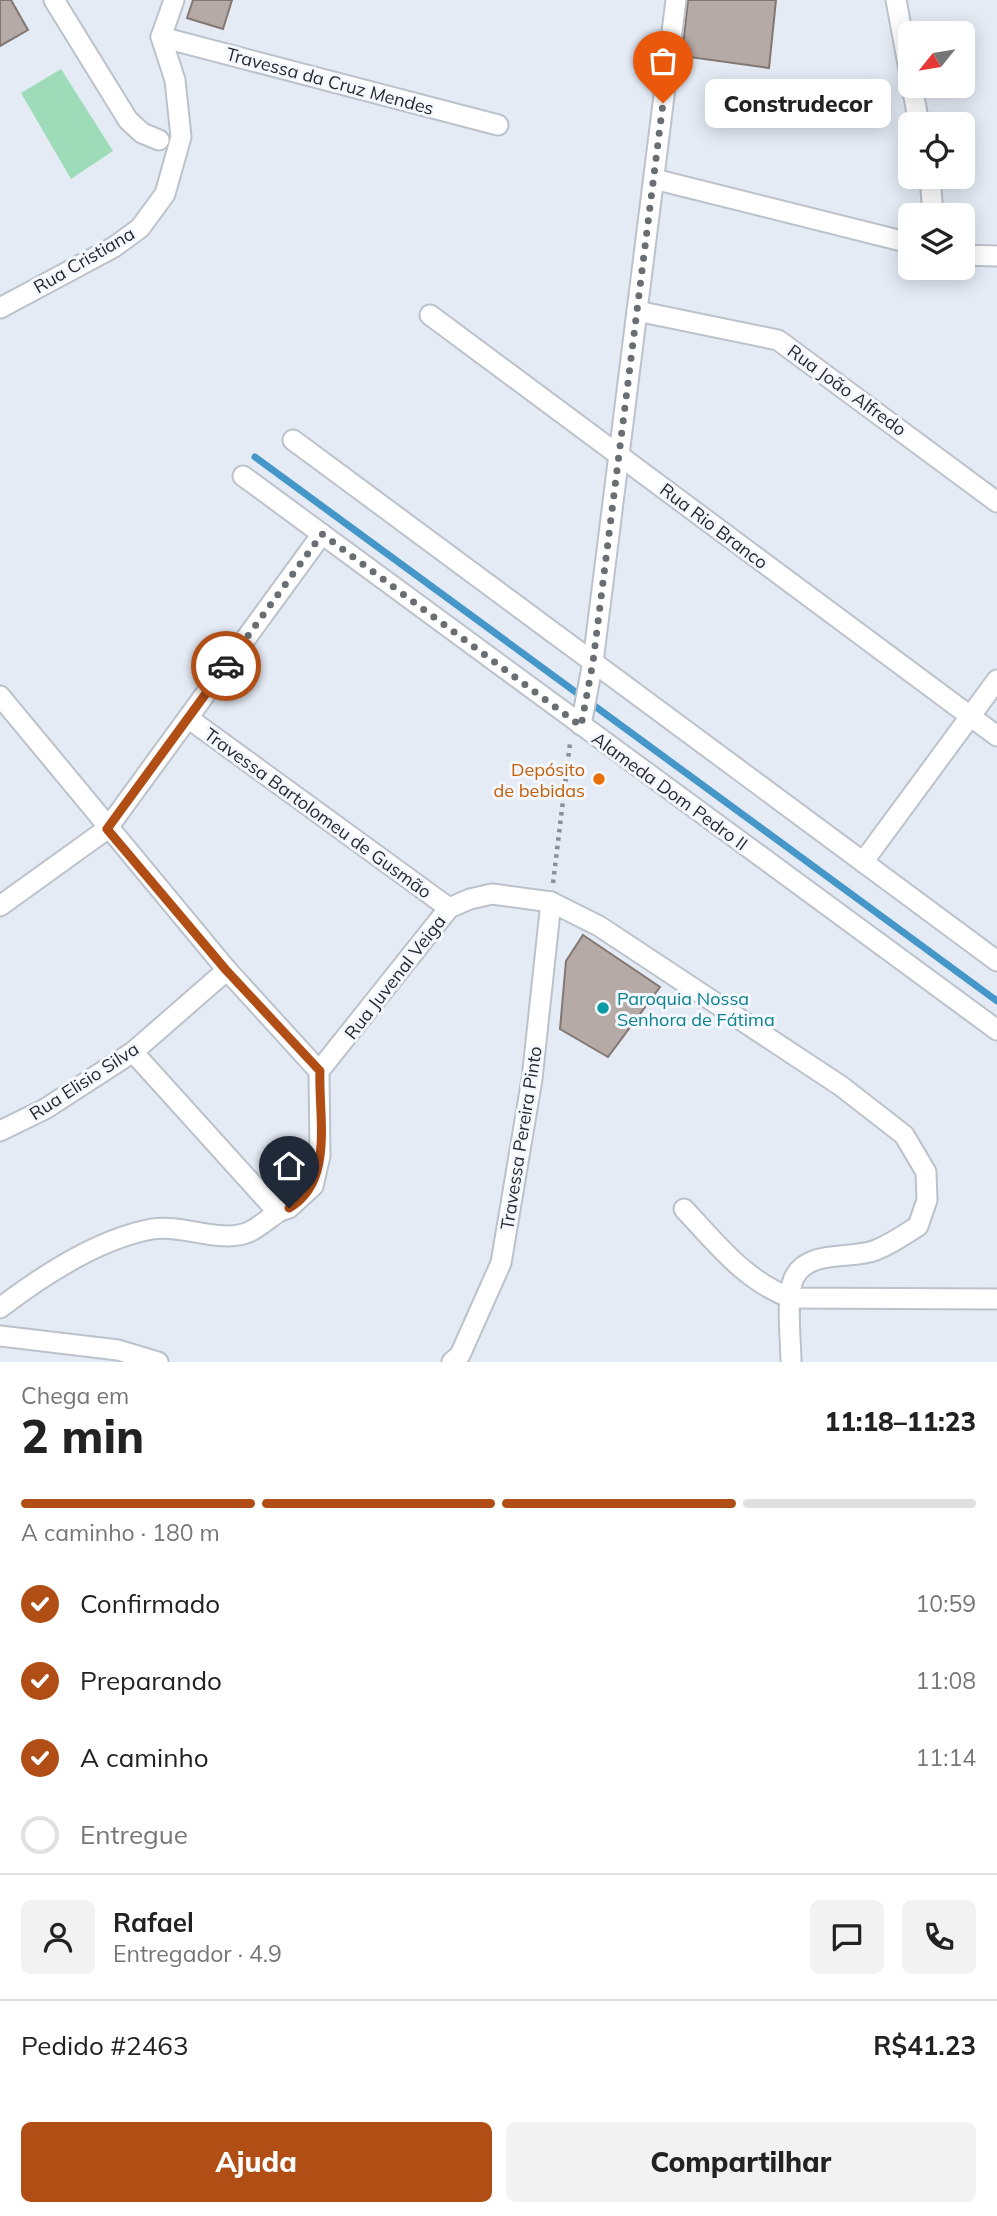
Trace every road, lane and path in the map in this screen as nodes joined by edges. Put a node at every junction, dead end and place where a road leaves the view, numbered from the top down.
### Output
1 (54, 0) edge
2 (174, 0) edge
3 (676, 0) edge
4 (896, 0) edge
5 (900, 21) edge
6 (161, 37) junction
7 (498, 124) dead end
8 (159, 140) dead end
9 (653, 179) junction
10 (898, 240) edge
11 (975, 255) edge
12 (997, 256) edge
13 (0, 308) edge
14 (637, 311) junction
15 (430, 315) dead end
16 (293, 440) dead end
17 (617, 454) junction
18 (243, 476) dead end
19 (997, 502) edge
20 (322, 534) junction
21 (593, 662) junction
22 (997, 680) edge
23 (0, 696) edge
24 (970, 716) junction
25 (188, 718) junction
26 (579, 720) junction
27 (997, 736) edge
28 (107, 829) junction
29 (863, 862) junction
30 (551, 902) junction
31 (0, 906) edge
32 (449, 908) junction
33 (997, 961) edge
34 (226, 970) junction
35 (997, 1030) edge
36 (133, 1052) junction
37 (320, 1071) junction
38 (0, 1131) edge
39 (684, 1209) dead end
40 (280, 1210) junction
41 (791, 1297) junction
42 (997, 1299) edge
43 (0, 1308) edge
44 (0, 1336) edge
45 (158, 1362) edge
46 (452, 1362) edge
47 (791, 1362) edge

1 - 8 street
2 - 6 street
3 - 9 street
4 - 5 street
6 - 7 street, Travessa da Cruz Mendes
6 - 13 street, Rua Cristiana
9 - 10 street
9 - 14 street
11 - 12 street
14 - 17 street
14 - 19 street, Rua João Alfredo
15 - 17 street, Rua Rio Branco
16 - 21 street
17 - 21 street
17 - 24 street, Rua Rio Branco
18 - 20 street, Alameda Dom Pedro II
20 - 25 street
20 - 26 street, Alameda Dom Pedro II
21 - 26 street
21 - 29 street
22 - 24 street
23 - 28 street
24 - 27 street, Rua Rio Branco
24 - 29 street
25 - 28 street
25 - 32 street, Travessa Bartolomeu de Gusmão
26 - 30 path
26 - 35 street, Alameda Dom Pedro II
28 - 31 street
28 - 34 street
29 - 33 street
30 - 32 street, Rua Juvenal Veiga
30 - 41 street, Rua Juvenal Veiga
30 - 46 street, Travessa Pereira Pinto
32 - 37 street, Rua Juvenal Veiga
34 - 36 street, Rua Elisio Silva
34 - 37 street
36 - 38 street, Rua Elisio Silva
36 - 40 street
37 - 40 street
39 - 41 street
40 - 43 street
41 - 42 street
41 - 47 street
44 - 45 street

